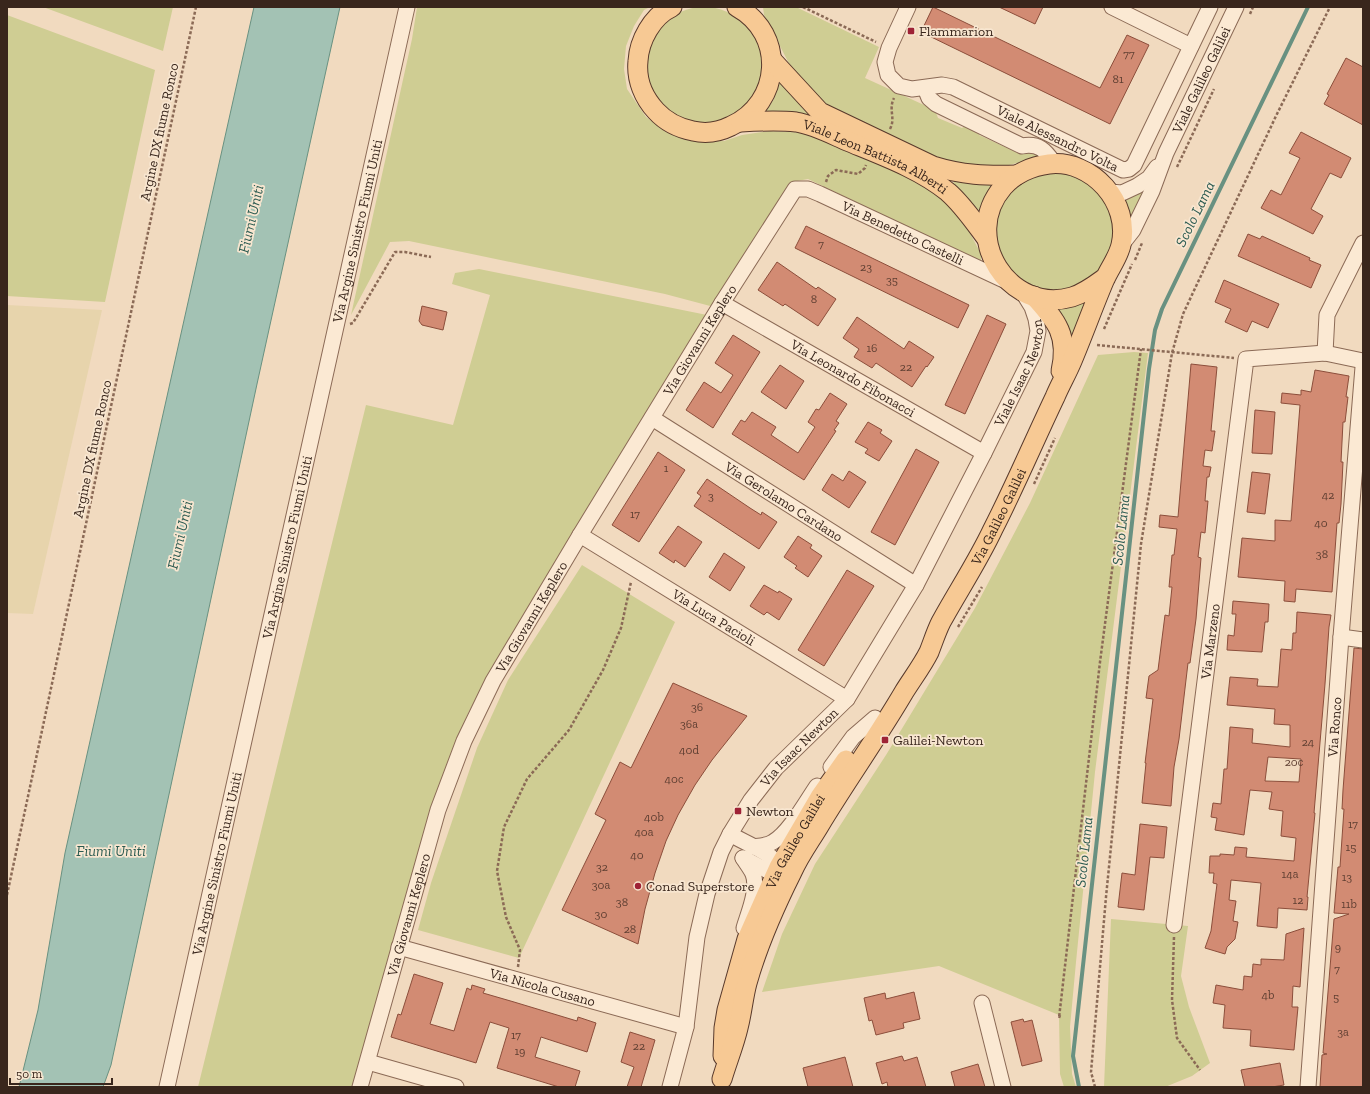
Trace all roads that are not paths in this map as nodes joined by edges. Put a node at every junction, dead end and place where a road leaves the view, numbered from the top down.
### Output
1 (407, 7) edge
2 (672, 7) edge
3 (737, 7) edge
4 (756, 7) edge
5 (908, 7) edge
6 (1112, 7) edge
7 (1210, 7) edge
8 (1236, 7) edge
9 (760, 26) junction
10 (1192, 46) junction
11 (772, 60) junction
12 (925, 88) junction
13 (1158, 114) junction
14 (741, 122) junction
15 (1180, 123) junction
16 (1037, 128) junction
17 (1031, 144) junction
18 (1073, 145) junction
19 (1166, 153) junction
20 (1054, 163) junction
21 (1086, 171) junction
22 (1017, 175) junction
23 (795, 189) joint
24 (1110, 192) junction
25 (987, 239) junction
26 (1363, 243) edge
27 (1122, 244) junction
28 (1106, 277) junction
29 (1022, 290) junction
30 (722, 303) junction
31 (1325, 353) junction
32 (1363, 361) edge
33 (1363, 367) edge
34 (1055, 396) junction
35 (652, 418) junction
36 (984, 454) junction
37 (580, 535) junction
38 (916, 585) junction
39 (935, 634) junction
40 (1341, 637) junction
41 (1363, 640) edge
42 (847, 699) junction
43 (876, 718) junction
44 (830, 808) junction
45 (730, 834) junction
46 (721, 852) junction
47 (748, 853) junction
48 (779, 867) junction
49 (1174, 925) road end
50 (761, 940) junction
51 (399, 947) junction
52 (982, 1003) dead end
53 (727, 1010) junction
54 (686, 1027) junction
55 (368, 1062) junction
56 (722, 1083) edge
57 (167, 1087) edge
58 (360, 1087) edge
59 (456, 1087) edge
60 (670, 1087) edge
61 (1002, 1087) edge
62 (1308, 1087) edge

1 - 57 street, Via Argine Sinistro Fiumi Uniti
2 - 14 main road
3 - 9 main road
4 - 9 main road
5 - 12 street, Viale Alessandro Volta
6 - 10 street
7 - 10 street, Viale Alessandro Volta
8 - 15 street, Viale Galileo Galilei
9 - 11 main road
10 - 13 street, Viale Alessandro Volta
11 - 14 main road
11 - 22 main road, Viale Leon Battista Alberti
12 - 16 street, Viale Alessandro Volta
12 - 17 street, Viale Alessandro Volta
13 - 15 street
13 - 18 street, Viale Alessandro Volta
14 - 25 main road, Viale Leon Battista Alberti
15 - 19 street, Viale Galileo Galilei
16 - 17 street
16 - 18 street, Viale Alessandro Volta
17 - 20 street, Viale Alessandro Volta
18 - 21 street
19 - 24 street
19 - 27 street
20 - 21 main road
20 - 22 main road
21 - 24 main road
22 - 25 main road
23 - 29 street, Via Benedetto Castelli
23 - 30 street, Via Giovanni Keplero
24 - 27 main road
25 - 29 main road
26 - 31 street
27 - 28 main road
28 - 29 main road
28 - 34 main road, Via Galileo Galilei
29 - 34 main road, Via Galileo Galilei
29 - 36 street, Viale Isaac Newton
30 - 35 street, Via Giovanni Keplero
30 - 36 street, Via Leonardo Fibonacci
31 - 32 street
31 - 49 street, Via Marzeno
33 - 40 street, Via Ronco
34 - 39 main road, Via Galileo Galilei
35 - 37 street, Via Giovanni Keplero
35 - 38 street, Via Gerolamo Cardano
36 - 38 street, Via Isaac Newton
37 - 42 street, Via Luca Pacioli
37 - 51 street, Via Giovanni Keplero
38 - 42 street, Via Isaac Newton
39 - 43 main road, Via Galileo Galilei
39 - 44 main road, Via Galileo Galilei
40 - 41 street
40 - 62 street, Via Ronco
42 - 45 street, Via Isaac Newton
43 - 47 street
43 - 48 main road, Via Galileo Galilei
44 - 48 street
44 - 50 main road, Via Galileo Galilei
45 - 46 street, Via Isaac Newton
45 - 47 street
46 - 47 street
46 - 54 street, Via Isaac Newton
47 - 48 street
47 - 53 street
48 - 50 street
48 - 53 main road, Via Galileo Galilei
50 - 56 main road, Via Galileo Galilei
51 - 54 street, Via Nicola Cusano
51 - 55 street, Via Giovanni Keplero
52 - 61 street
53 - 56 main road, Via Galileo Galilei
54 - 60 street, Via Isaac Newton
55 - 58 street, Via Giovanni Keplero
55 - 59 street

